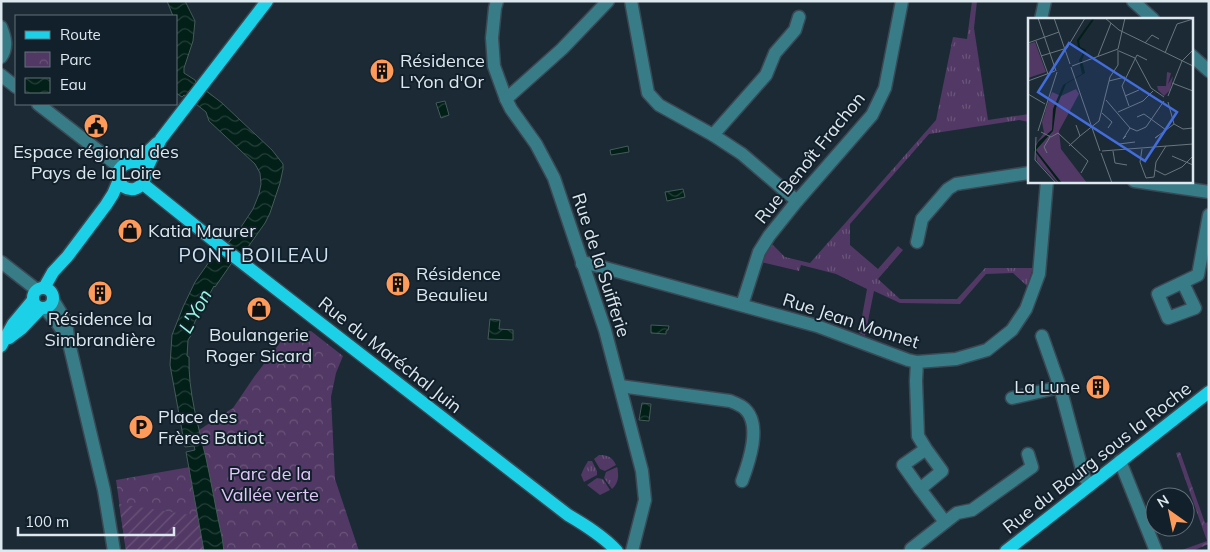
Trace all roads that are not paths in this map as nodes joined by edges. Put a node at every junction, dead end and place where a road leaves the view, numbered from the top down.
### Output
1 (267, 1) edge
2 (497, 1) edge
3 (608, 1) edge
4 (631, 1) edge
5 (902, 1) edge
6 (1045, 1) edge
7 (1133, 1) edge
8 (799, 17) dead end
9 (1041, 18) edge
10 (1152, 18) edge
11 (1, 27) edge
12 (1192, 56) edge
13 (1, 57) edge
14 (1209, 71) edge
15 (1, 75) edge
16 (15, 86) edge
17 (506, 99) junction
18 (39, 105) edge
19 (713, 135) junction
20 (161, 139) junction
21 (127, 164) junction
22 (1028, 173) edge
23 (119, 180) junction
24 (140, 182) junction
25 (1047, 182) edge
26 (1141, 182) edge
27 (1209, 192) edge
28 (797, 201) junction
29 (1209, 215) edge
30 (91, 226) junction
31 (917, 242) dead end
32 (1, 262) edge
33 (582, 264) junction
34 (1183, 283) dead end
35 (43, 298) junction
36 (742, 305) junction
37 (1042, 336) dead end
38 (2, 345) edge
39 (917, 362) junction
40 (620, 386) junction
41 (1060, 387) junction
42 (1209, 392) edge
43 (1012, 398) dead end
44 (926, 449) junction
45 (1028, 454) dead end
46 (1120, 461) junction
47 (742, 481) dead end
48 (1090, 485) junction
49 (920, 489) junction
50 (945, 522) junction
51 (910, 549) dead end
52 (114, 551) edge
53 (617, 551) edge
54 (632, 551) edge
55 (1006, 551) edge
56 (1156, 551) edge

1 - 20 main road
2 - 17 street, Rue de la Suifferie
3 - 17 street
4 - 19 street
5 - 28 street, Rue Benoît Frachon
6 - 9 street
7 - 10 street
8 - 19 street
11 - 13 street
12 - 14 street
15 - 16 street
17 - 33 street, Rue de la Suifferie
18 - 21 street
19 - 28 street
20 - 21 main road
20 - 24 main road
21 - 23 main road
21 - 24 main road
22 - 31 street
23 - 24 main road
23 - 30 main road
24 - 30 main road
24 - 53 main road, Rue du Maréchal Juin
25 - 39 street, Rue Jean Monnet
26 - 27 street
28 - 36 street, Rue Benoît Frachon
29 - 34 street
30 - 35 main road
32 - 35 street
33 - 36 street, Rue Jean Monnet
33 - 40 street, Rue de la Suifferie
35 - 38 main road
35 - 52 street
36 - 39 street, Rue Jean Monnet
37 - 41 street
39 - 44 street
40 - 47 street
40 - 54 street, Rue de la Suifferie
41 - 43 street
41 - 48 street
42 - 46 main road, Rue du Bourg sous la Roche
44 - 49 street
44 - 49 street
45 - 50 street
46 - 48 main road, Rue du Bourg sous la Roche
46 - 56 street
48 - 55 main road, Rue du Bourg sous la Roche
49 - 50 street
50 - 51 street

